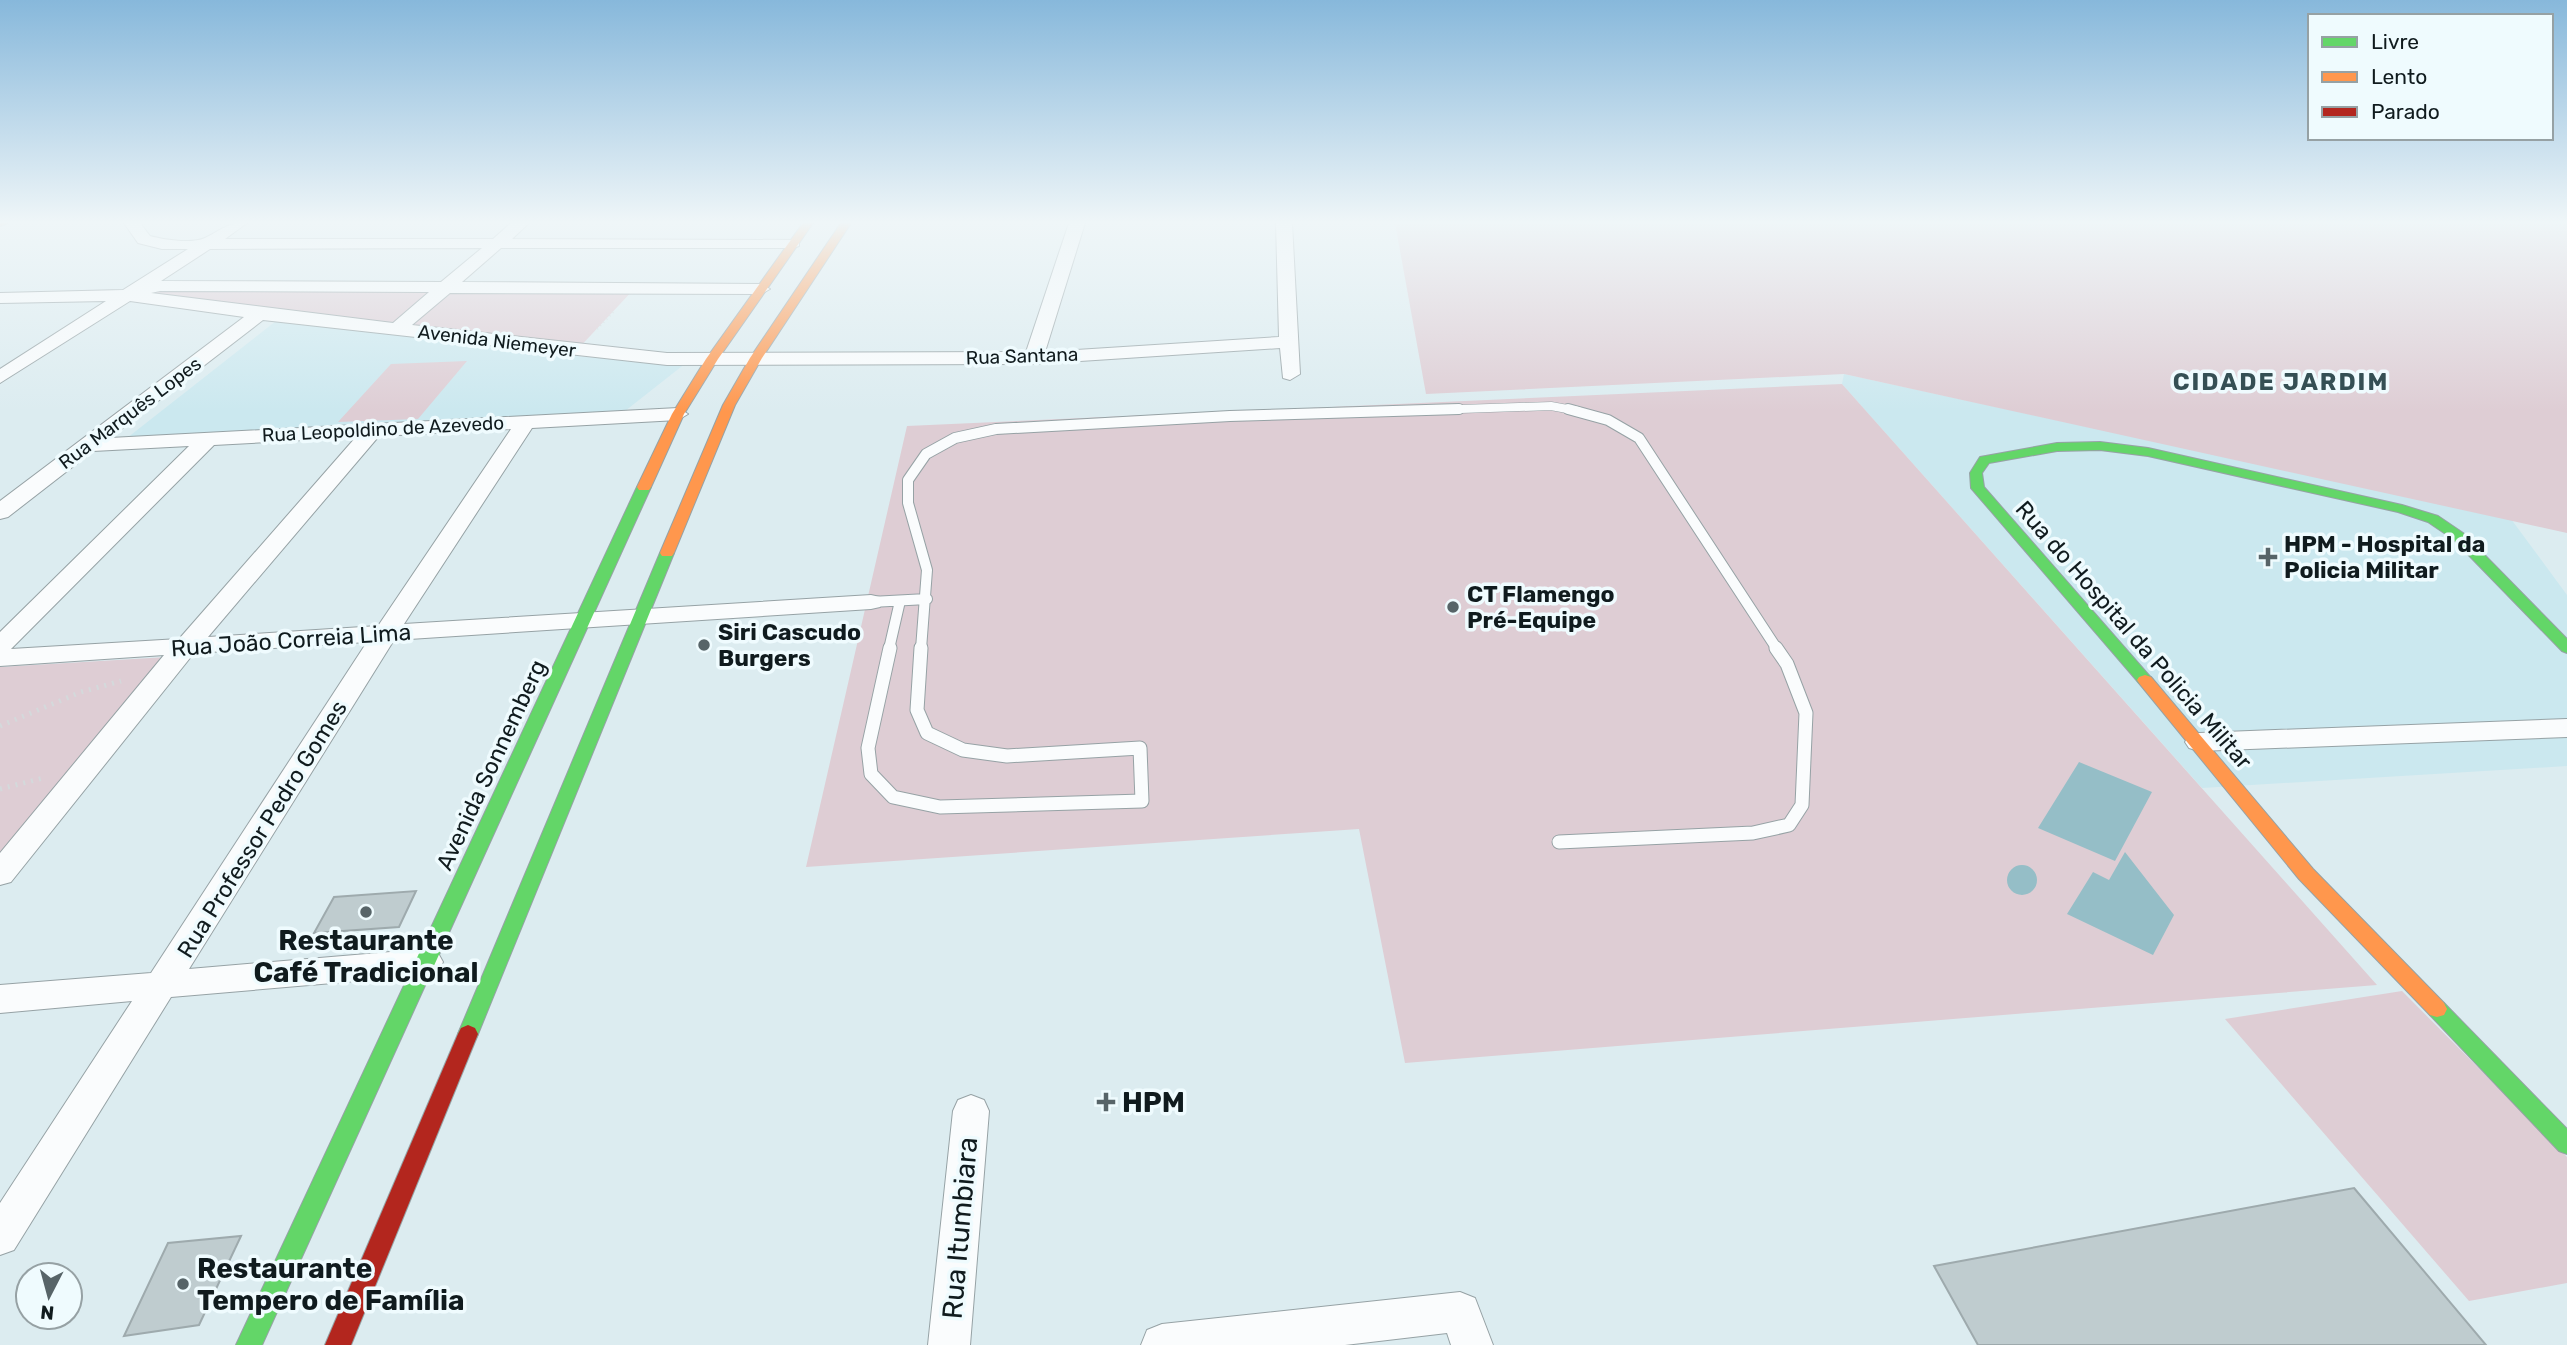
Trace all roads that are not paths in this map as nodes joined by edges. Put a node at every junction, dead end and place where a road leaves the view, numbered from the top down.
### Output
1 (140, 286) edge
2 (446, 286) junction
3 (763, 286) edge
4 (804, 286) edge
5 (1057, 286) edge
6 (1286, 286) edge
7 (761, 289) junction
8 (126, 295) junction
9 (0, 298) edge
10 (156, 302) joint
11 (259, 314) junction
12 (397, 330) junction
13 (1288, 342) junction
14 (756, 358) junction
15 (1034, 358) junction
16 (712, 359) junction
17 (1290, 374) dead end
18 (0, 377) edge
19 (678, 414) junction
20 (526, 422) junction
21 (373, 430) junction
22 (208, 439) junction
23 (88, 445) junction
24 (0, 512) edge
25 (927, 599) junction
26 (900, 601) junction
27 (871, 602) joint
28 (643, 617) junction
29 (583, 621) junction
30 (385, 634) junction
31 (0, 646) edge
32 (186, 647) junction
33 (2567, 648) edge
34 (0, 658) edge
35 (2567, 728) edge
36 (2199, 742) junction
37 (1559, 842) dead end
38 (0, 874) edge
39 (426, 962) junction
40 (163, 985) junction
41 (0, 999) edge
42 (971, 1111) dead end
43 (2567, 1144) edge
44 (0, 1237) edge
45 (1466, 1329) edge
46 (250, 1345) edge
47 (338, 1345) edge
48 (949, 1345) edge
49 (1162, 1345) edge

1 - 8 street
2 - 7 street
2 - 8 street
2 - 12 street
3 - 7 street, Avenida Sonnemberg
4 - 14 street
5 - 15 street
6 - 13 street
7 - 16 street, Avenida Sonnemberg
8 - 9 street
8 - 10 street
8 - 18 street
10 - 11 street, Avenida Niemeyer
11 - 12 street, Avenida Niemeyer
11 - 23 street, Rua Marquês Lopes
12 - 16 street, Avenida Niemeyer
13 - 15 street, Rua Santana
13 - 17 street
14 - 15 street, Rua Santana
14 - 16 street, Avenida Niemeyer
14 - 28 street
16 - 19 street, Avenida Sonnemberg
19 - 20 street, Rua Leopoldino de Azevedo
19 - 29 street, Avenida Sonnemberg
20 - 21 street, Rua Leopoldino de Azevedo
20 - 30 street, Rua Professor Pedro Gomes
21 - 22 street, Rua Leopoldino de Azevedo
21 - 32 street
22 - 23 street, Rua Leopoldino de Azevedo
22 - 31 street
23 - 24 street, Rua Marquês Lopes
25 - 26 lane
25 - 26 lane
25 - 37 lane
26 - 27 lane
27 - 28 street
28 - 29 street, Rua João Correia Lima
28 - 47 street
29 - 30 street, Rua João Correia Lima
29 - 39 street, Avenida Sonnemberg
30 - 32 street, Rua João Correia Lima
30 - 40 street, Rua Professor Pedro Gomes
32 - 34 street, Rua João Correia Lima
32 - 38 street
33 - 36 street, Rua do Hospital da Policia Militar
35 - 36 street
36 - 43 street, Rua do Hospital da Policia Militar
39 - 40 street
39 - 46 street, Avenida Sonnemberg
40 - 41 street
40 - 44 street, Rua Professor Pedro Gomes
42 - 48 street, Rua Itumbiara
45 - 49 street

